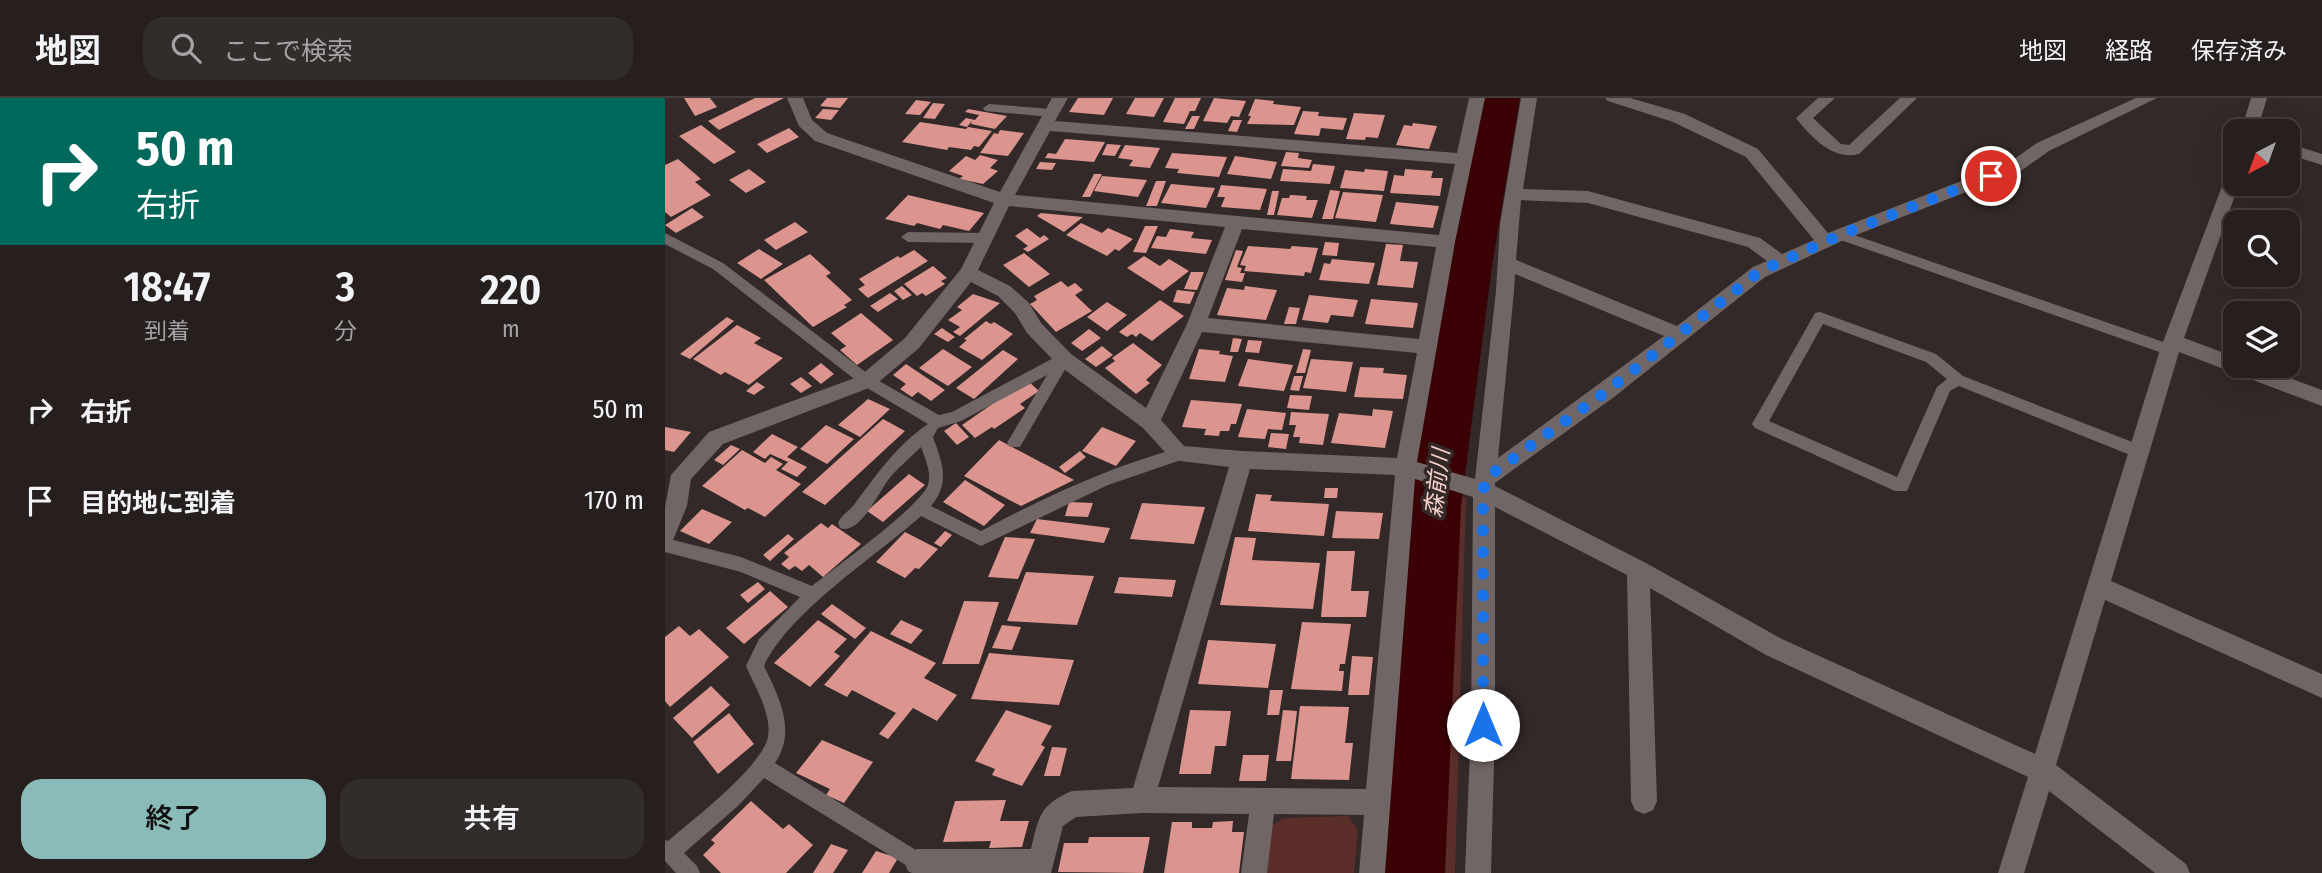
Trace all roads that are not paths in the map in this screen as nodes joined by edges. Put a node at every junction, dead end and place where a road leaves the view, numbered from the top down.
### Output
1 (795, 98) edge
2 (1060, 98) edge
3 (1477, 98) edge
4 (1529, 98) edge
5 (1613, 98) edge
6 (1828, 98) edge
7 (1909, 98) edge
8 (2149, 98) edge
9 (2259, 98) edge
10 (989, 108) dead end
11 (1047, 119) junction
12 (2253, 119) edge
13 (2300, 152) edge
14 (1462, 159) junction
15 (2322, 160) edge
16 (1514, 194) junction
17 (2226, 196) edge
18 (1004, 200) junction
19 (1236, 222) junction
20 (908, 237) dead end
21 (665, 238) edge
22 (985, 238) junction
23 (1833, 238) junction
24 (1446, 242) junction
25 (1780, 262) junction
26 (1507, 264) junction
27 (968, 273) junction
28 (1196, 324) junction
29 (1679, 334) junction
30 (2171, 346) junction
31 (1428, 347) junction
32 (1065, 359) junction
33 (2223, 361) edge
34 (2270, 378) edge
35 (1958, 380) junction
36 (867, 381) junction
37 (2322, 398) edge
38 (937, 422) junction
39 (1150, 422) junction
40 (925, 436) junction
41 (1015, 443) dead end
42 (2140, 452) junction
43 (1179, 454) junction
44 (1242, 460) junction
45 (1406, 467) junction
46 (673, 471) edge
47 (1485, 484) junction
48 (920, 508) junction
49 (846, 523) dead end
50 (665, 533) edge
51 (665, 545) edge
52 (1638, 570) junction
53 (2099, 586) junction
54 (813, 595) junction
55 (2322, 686) edge
56 (764, 767) junction
57 (2043, 771) junction
58 (1142, 800) junction
59 (1644, 801) dead end
60 (1378, 802) junction
61 (1263, 803) junction
62 (668, 851) edge
63 (917, 862) joint
64 (1039, 867) edge
65 (690, 873) edge
66 (1254, 873) edge
67 (1372, 873) edge
68 (1478, 873) edge
69 (2011, 873) edge
70 (2177, 873) edge

1 - 18 street
2 - 11 street
3 - 14 street
4 - 16 street
5 - 23 street
6 - 7 street
8 - 23 street
9 - 12 street
10 - 11 lane
11 - 14 street
11 - 18 street
13 - 15 street
14 - 24 street
16 - 25 street
16 - 26 street
17 - 30 street
18 - 19 street
18 - 22 street
19 - 24 street
19 - 28 street
20 - 22 lane
21 - 36 lane
22 - 27 street
23 - 25 street
23 - 30 lane
24 - 31 street
25 - 29 street
26 - 29 street
26 - 47 street
27 - 32 street
27 - 36 street
28 - 31 street
28 - 39 street
29 - 47 street
30 - 33 street
30 - 42 street
31 - 45 street
32 - 38 lane
32 - 39 street
32 - 41 lane
34 - 37 street
35 - 35 lane
35 - 42 lane
36 - 38 lane
36 - 46 street
38 - 40 lane
39 - 43 street
40 - 48 lane
40 - 49 lane
42 - 53 street
43 - 44 street
43 - 48 lane
44 - 45 street
44 - 58 street
45 - 47 street
45 - 60 street
46 - 50 street
47 - 52 street
47 - 68 street
48 - 54 lane
51 - 54 lane
52 - 57 street
52 - 59 street
53 - 55 street
53 - 57 street
54 - 56 lane
56 - 62 lane
56 - 63 lane
57 - 69 street
57 - 70 street
58 - 61 street
58 - 64 street
60 - 61 street
60 - 67 street
61 - 66 street
62 - 65 lane
63 - 64 street

